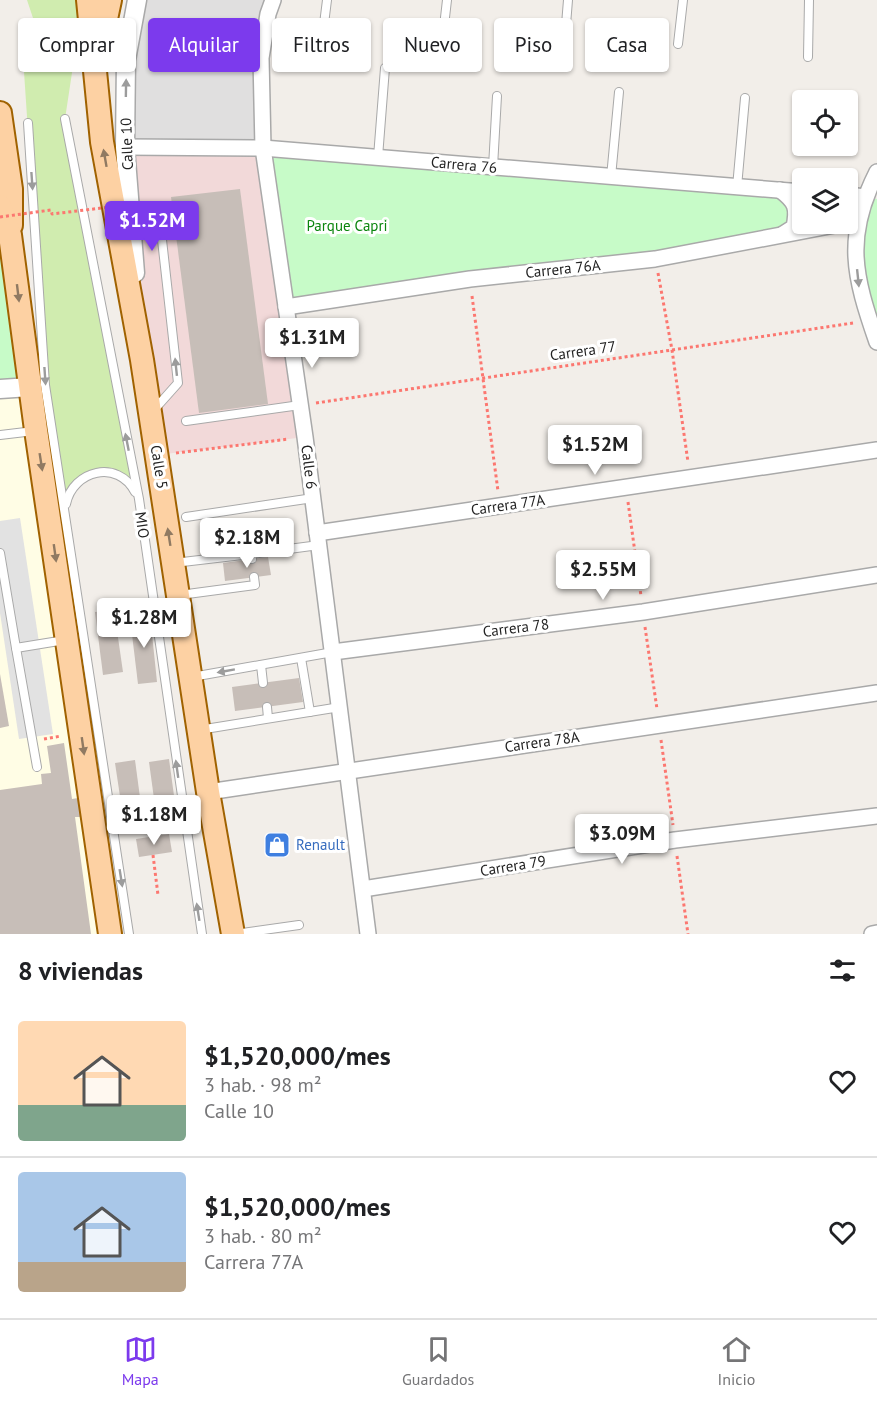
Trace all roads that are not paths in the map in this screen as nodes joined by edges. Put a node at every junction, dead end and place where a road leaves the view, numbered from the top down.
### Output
1 (88, 0) edge
2 (110, 0) edge
3 (137, 0) edge
4 (273, 0) edge
5 (327, 0) edge
6 (447, 0) edge
7 (568, 0) edge
8 (683, 0) edge
9 (809, 0) edge
10 (325, 18) edge
11 (445, 18) edge
12 (567, 18) edge
13 (678, 44) dead end
14 (808, 57) dead end
15 (385, 72) edge
16 (95, 74) junction
17 (620, 92) dead end
18 (497, 96) dead end
19 (745, 98) dead end
20 (0, 113) edge
21 (65, 119) dead end
22 (28, 123) dead end
23 (125, 147) junction
24 (263, 148) junction
25 (378, 157) junction
26 (493, 167) junction
27 (877, 172) edge
28 (611, 177) junction
29 (737, 187) junction
30 (780, 190) junction
31 (792, 191) edge
32 (858, 196) edge
33 (864, 196) junction
34 (0, 206) edge
35 (137, 209) junction
36 (858, 210) edge
37 (5, 226) edge
38 (792, 233) edge
39 (854, 234) edge
40 (783, 235) junction
41 (286, 307) junction
42 (877, 342) edge
43 (142, 360) junction
44 (30, 387) junction
45 (0, 389) edge
46 (300, 405) junction
47 (150, 415) junction
48 (186, 421) dead end
49 (36, 430) junction
50 (0, 435) edge
51 (877, 450) edge
52 (313, 498) junction
53 (139, 499) junction
54 (65, 509) junction
55 (186, 517) dead end
56 (318, 539) junction
57 (0, 553) edge
58 (173, 563) junction
59 (877, 575) edge
60 (254, 577) dead end
61 (178, 595) junction
62 (68, 640) junction
63 (16, 648) junction
64 (333, 652) junction
65 (301, 657) junction
66 (261, 665) junction
67 (191, 677) junction
68 (263, 683) dead end
69 (877, 693) edge
70 (267, 707) dead end
71 (340, 707) junction
72 (310, 712) junction
73 (268, 718) junction
74 (199, 730) junction
75 (37, 767) dead end
76 (348, 771) junction
77 (208, 792) junction
78 (877, 816) edge
79 (363, 889) junction
80 (299, 925) dead end
81 (877, 933) edge
82 (110, 934) edge
83 (129, 934) edge
84 (201, 934) edge
85 (234, 934) edge
86 (368, 934) edge
87 (872, 934) edge

1 - 16 main road, Calle 5
2 - 16 main road
23 -> 3 street, Calle 10
4 - 24 street, Calle 6
5 - 10 lane
6 - 11 lane
7 - 12 lane
8 - 13 lane
9 - 14 lane
15 - 25 lane
43 -> 16 main road, Calle 5
17 - 28 lane
18 - 26 lane
19 - 29 lane
20 - 37 main road
53 -> 21 lane, MIO
22 -> 54 lane
23 - 24 street, Carrera 76
23 - 35 street, Calle 10
24 - 25 street, Carrera 76
24 - 41 street, Calle 6
25 - 26 street, Carrera 76
26 - 28 street, Carrera 76
27 - 33 street
28 - 29 street, Carrera 76
29 - 30 street, Carrera 76
30 - 31 street, Carrera 76
30 - 40 street
32 - 33 street
33 - 36 street
34 - 37 main road
35 - 43 street, Calle 10
47 -> 35 lane
37 -> 44 main road
38 - 40 street, Carrera 76A
39 -> 42 street
40 - 41 street, Carrera 76A
41 - 46 street, Calle 6
43 - 47 main road, Calle 5
44 - 45 street
44 - 49 main road
46 - 48 lane
46 - 52 street, Calle 6
58 -> 47 main road, Calle 5
49 - 50 lane
49 -> 62 main road
51 - 56 street, Carrera 77A
52 - 55 lane
52 - 56 street, Calle 6
53 - 54 lane
84 -> 53 lane, MIO
54 -> 83 lane
56 - 58 lane
56 - 64 street, Calle 6
57 - 63 lane
58 - 61 main road, Calle 5
59 - 64 street, Carrera 78
60 - 61 lane
61 - 67 main road, Calle 5
62 - 63 lane
62 -> 82 main road
63 - 75 lane
64 - 65 lane, Carrera 78
64 - 71 street, Calle 6
65 - 66 lane, Carrera 78
65 - 72 lane
66 -> 67 lane, Carrera 78
66 - 68 lane
67 - 74 main road, Calle 5
69 - 76 street, Carrera 78A
70 - 73 lane
71 - 72 lane
71 - 76 street, Calle 6
72 - 73 lane
73 - 74 lane
74 - 77 main road, Calle 5
76 - 77 street, Carrera 78A
76 - 79 street, Calle 6
77 - 85 main road, Calle 5
78 - 79 street, Carrera 79
79 - 86 street, Calle 6
80 - 85 lane
81 - 87 street

